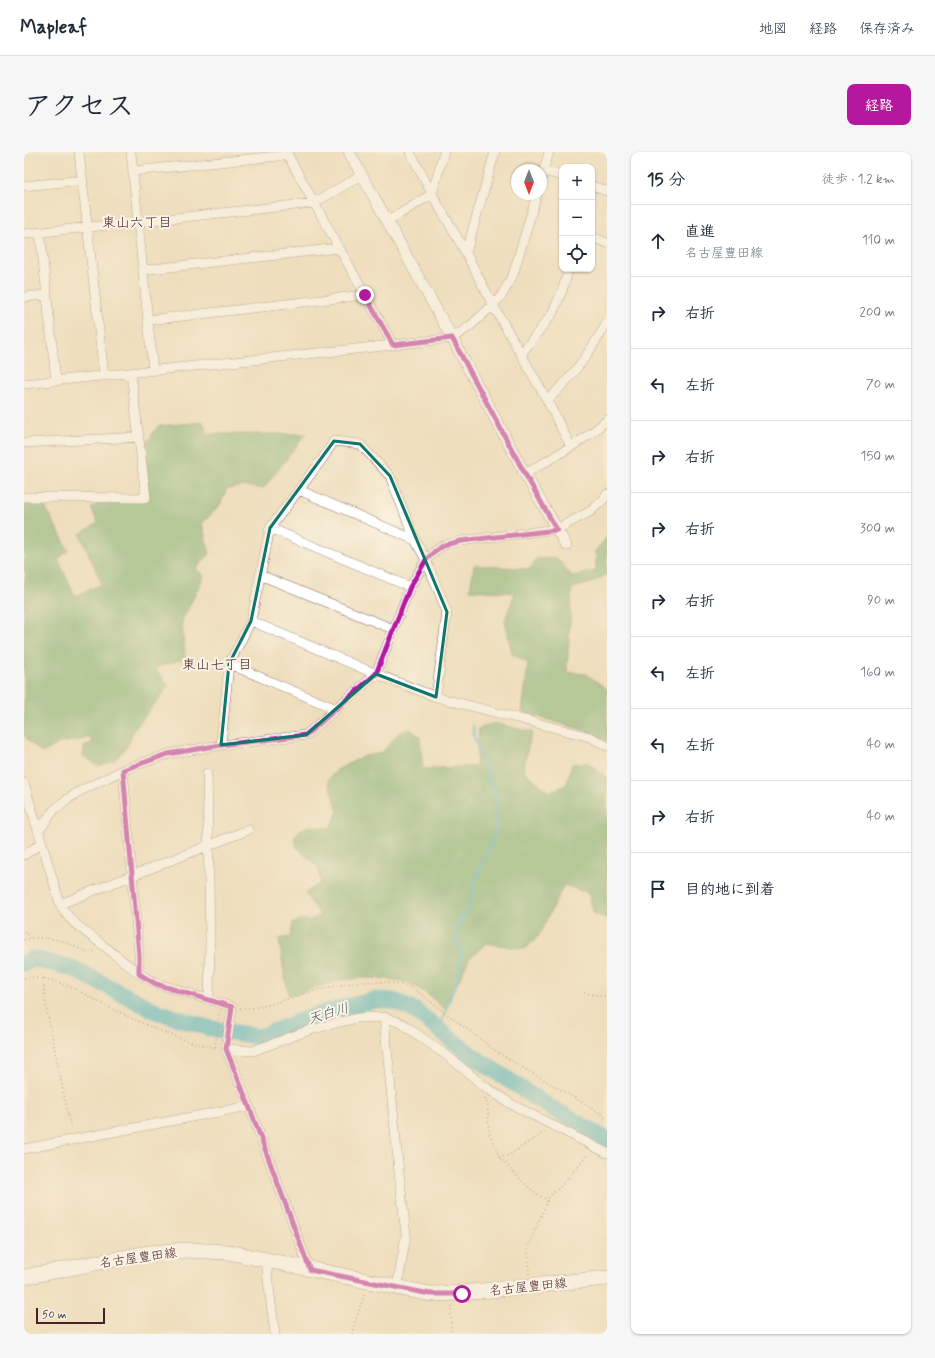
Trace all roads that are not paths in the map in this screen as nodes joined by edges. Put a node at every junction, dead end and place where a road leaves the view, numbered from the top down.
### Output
1 (80, 152) edge
2 (131, 152) edge
3 (349, 152) edge
4 (410, 152) edge
5 (444, 152) edge
6 (495, 152) edge
7 (549, 152) edge
8 (287, 153) edge
9 (546, 164) edge
10 (133, 171) junction
11 (547, 171) edge
12 (362, 175) junction
13 (559, 175) edge
14 (83, 180) junction
15 (24, 186) edge
16 (595, 189) edge
17 (607, 191) edge
18 (432, 194) junction
19 (535, 200) edge
20 (314, 202) junction
21 (388, 221) junction
22 (138, 222) junction
23 (88, 227) junction
24 (40, 232) junction
25 (24, 234) edge
26 (595, 238) edge
27 (607, 243) edge
28 (339, 248) junction
29 (466, 253) junction
30 (143, 270) junction
31 (568, 272) edge
32 (46, 295) junction
33 (365, 295) junction
34 (24, 297) edge
35 (493, 305) junction
36 (148, 320) junction
37 (607, 323) edge
38 (452, 338) junction
39 (393, 345) junction
40 (521, 354) junction
41 (153, 371) junction
42 (131, 373) junction
43 (104, 376) junction
44 (56, 380) junction
45 (24, 384) edge
46 (547, 400) junction
47 (607, 420) edge
48 (139, 437) junction
49 (24, 443) edge
50 (571, 447) junction
51 (525, 474) junction
52 (299, 490) junction
53 (607, 494) edge
54 (24, 497) edge
55 (270, 528) junction
56 (557, 530) junction
57 (415, 540) junction
58 (566, 545) dead end
59 (426, 560) junction
60 (260, 575) junction
61 (410, 587) junction
62 (251, 621) junction
63 (393, 629) junction
64 (229, 664) junction
65 (376, 674) junction
66 (436, 697) junction
67 (336, 709) junction
68 (221, 745) junction
69 (607, 746) edge
70 (123, 770) junction
71 (207, 774) dead end
72 (24, 783) edge
73 (248, 830) dead end
74 (38, 832) junction
75 (42, 843) junction
76 (209, 845) junction
77 (24, 855) edge
78 (132, 875) junction
79 (60, 904) junction
80 (139, 974) junction
81 (209, 1000) junction
82 (384, 1017) junction
83 (226, 1049) junction
84 (249, 1106) junction
85 (24, 1149) edge
86 (607, 1153) edge
87 (268, 1260) junction
88 (310, 1270) junction
89 (24, 1277) edge
90 (607, 1278) edge
91 (397, 1288) junction
92 (275, 1334) edge

1 - 14 street
2 - 10 street
3 - 12 street
4 - 18 street
5 - 18 street
6 - 29 street
7 - 9 street
8 - 10 street
8 - 20 street
10 - 22 street
11 - 13 street
12 - 20 street
12 - 21 street
14 - 15 street
14 - 23 street
16 - 17 street
18 - 21 street
18 - 29 street
19 - 35 street
20 - 22 street
20 - 28 street
21 - 38 street
22 - 23 street
22 - 30 street
23 - 24 street
23 - 43 street
24 - 25 street
24 - 32 street
26 - 27 street
28 - 30 street
28 - 33 street
29 - 35 street
30 - 36 street
31 - 40 street
32 - 34 street
32 - 44 street
33 - 36 street
33 - 39 street
35 - 38 street
35 - 40 street
36 - 41 street
37 - 46 street
38 - 39 street
38 - 51 street
39 - 41 street
40 - 46 street
41 - 42 street
42 - 43 street
42 - 48 street
43 - 44 street
44 - 45 street
46 - 50 street
47 - 50 street
48 - 49 street
48 - 54 street
50 - 51 street
51 - 56 street
52 - 55 street
52 - 57 street
52 - 57 street
53 - 56 street
55 - 60 street
55 - 61 street
56 - 58 street
56 - 59 street
57 - 59 street
59 - 61 street
59 - 66 street
60 - 62 street
60 - 63 street
61 - 63 street
62 - 64 street
62 - 65 street
63 - 65 street
64 - 67 street
64 - 68 street
65 - 66 street
65 - 67 street
66 - 69 street
67 - 68 street
68 - 70 street
70 - 74 street
70 - 78 street
71 - 76 street
72 - 74 street
73 - 76 street
74 - 75 street
75 - 77 street
75 - 79 street
76 - 78 street
76 - 81 street
78 - 79 street
78 - 80 street
79 - 80 street
80 - 81 street
81 - 83 street
82 - 83 street
82 - 86 street
82 - 91 street
83 - 84 street
84 - 85 street
84 - 88 street
87 - 88 main road, 名古屋豊田線
87 - 89 main road, 名古屋豊田線
87 - 92 street
88 - 91 main road, 名古屋豊田線
90 - 91 main road, 名古屋豊田線

